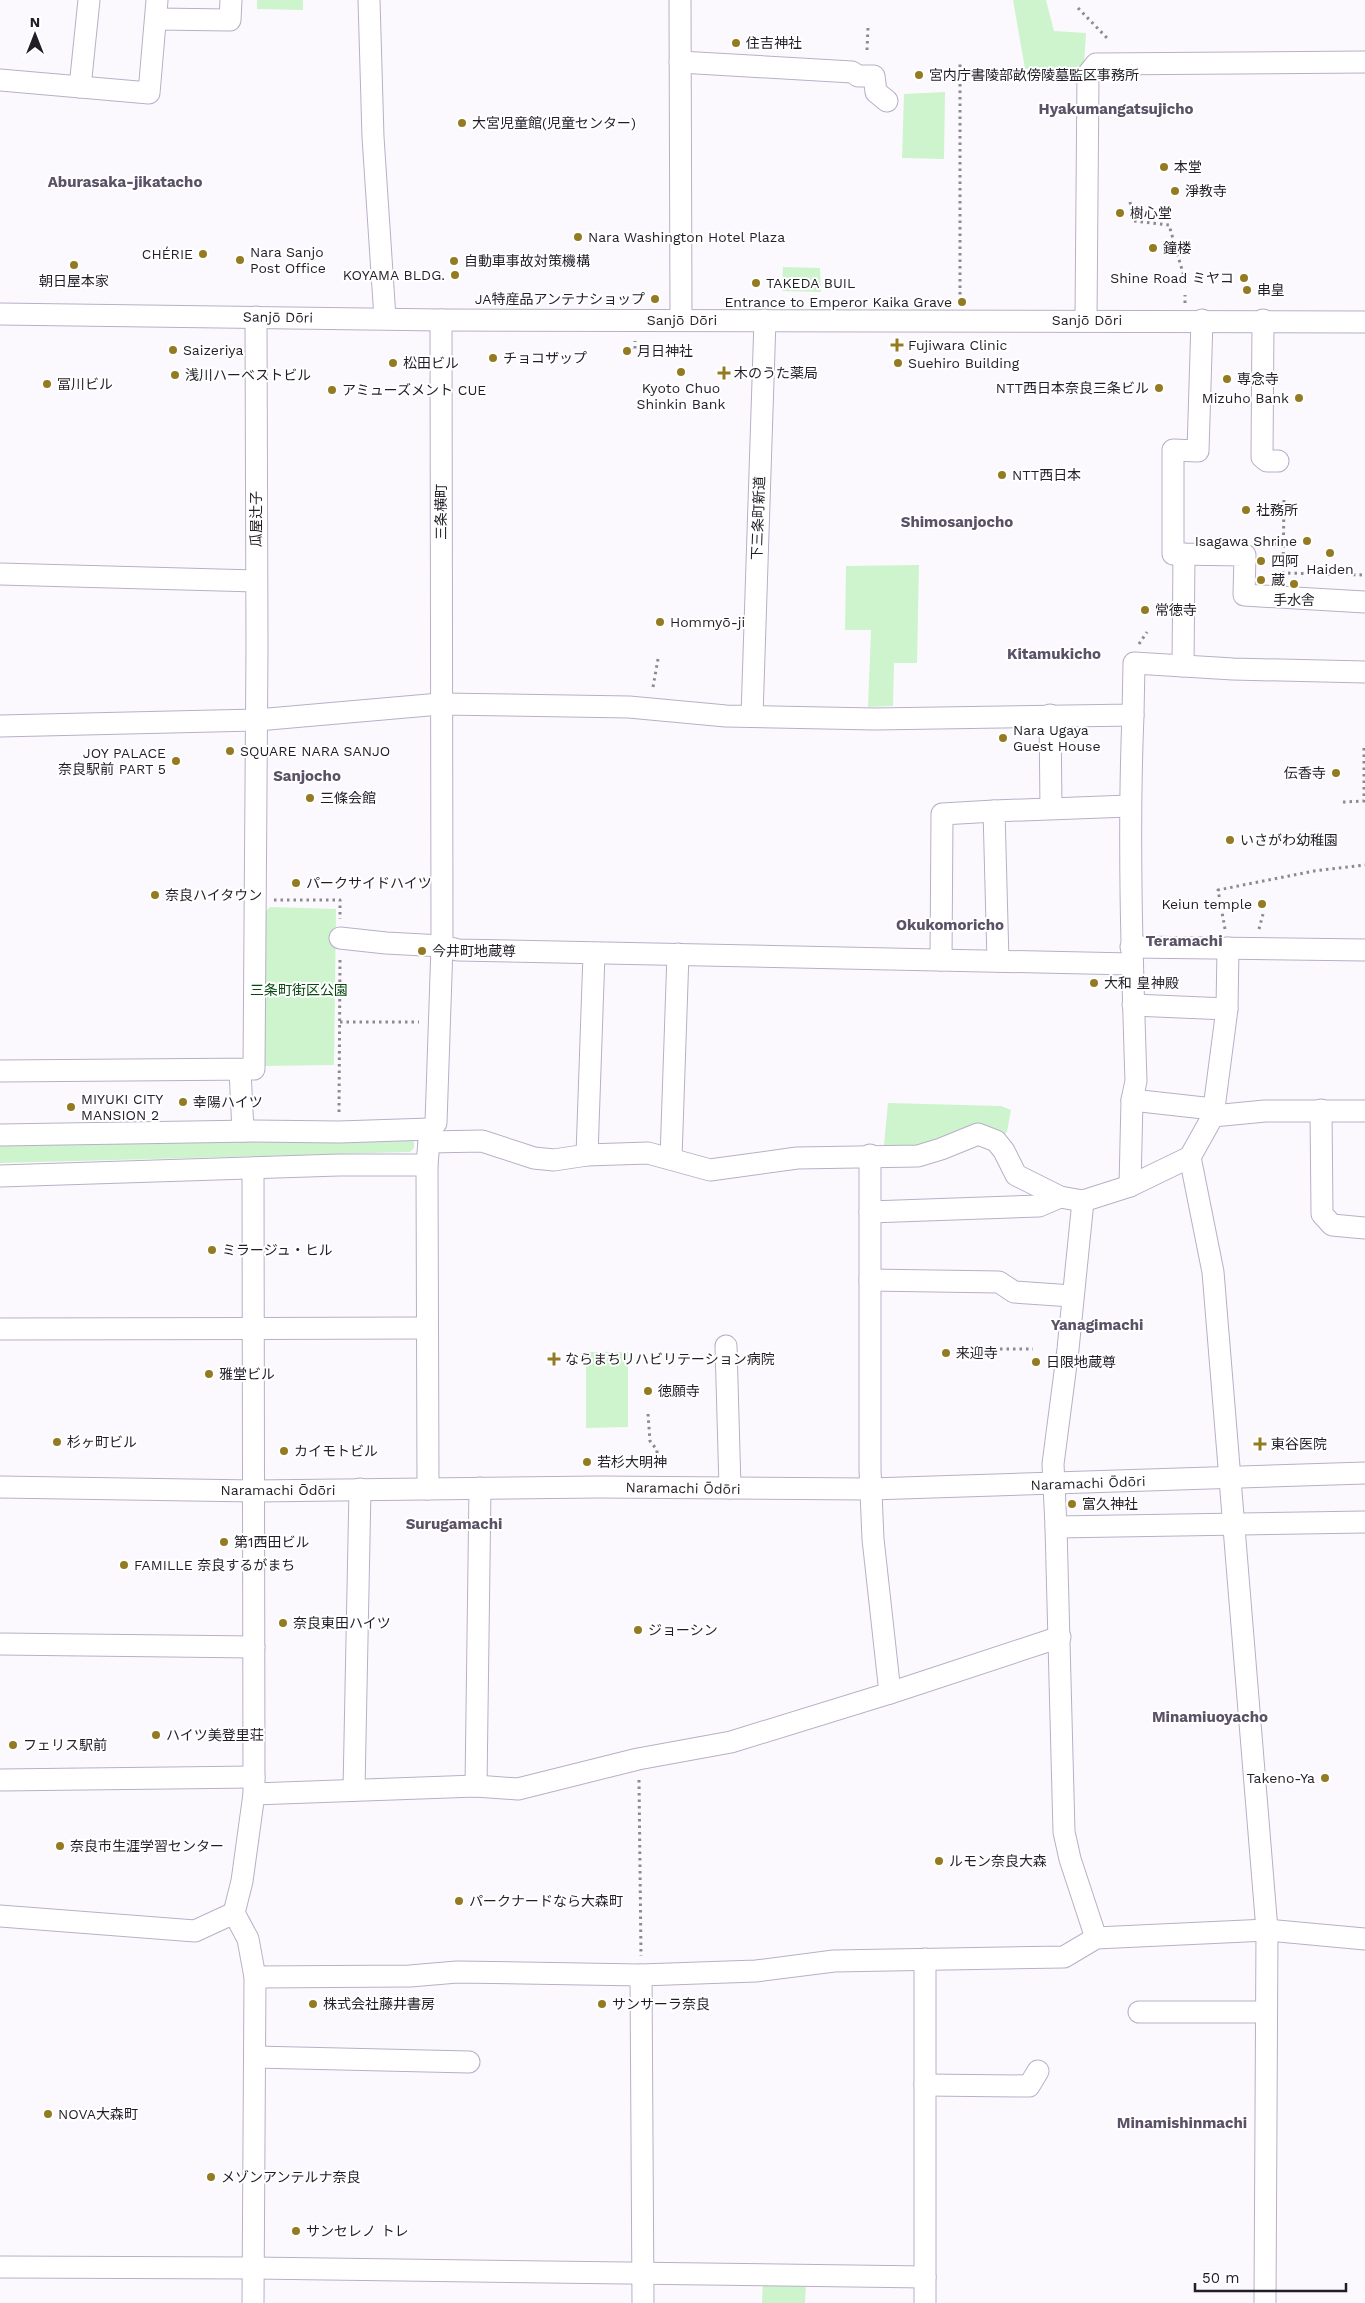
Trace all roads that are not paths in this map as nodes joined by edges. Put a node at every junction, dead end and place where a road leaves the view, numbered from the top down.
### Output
1 (89, 0) edge
2 (231, 0) edge
3 (369, 0) edge
4 (680, 0) edge
5 (157, 9) edge
6 (680, 62) junction
7 (1365, 62) edge
8 (0, 80) edge
9 (80, 87) junction
10 (887, 101) dead end
11 (0, 314) edge
12 (256, 317) junction
13 (385, 318) junction
14 (1086, 319) junction
15 (441, 320) junction
16 (681, 320) junction
17 (765, 320) junction
18 (1202, 320) junction
19 (1263, 320) junction
20 (1365, 322) edge
21 (1278, 461) dead end
22 (1184, 554) junction
23 (0, 574) edge
24 (256, 581) junction
25 (1365, 602) edge
26 (1183, 666) junction
27 (1365, 672) edge
28 (440, 704) junction
29 (1050, 715) junction
30 (1133, 715) junction
31 (752, 716) junction
32 (257, 720) junction
33 (0, 726) edge
34 (1129, 806) junction
35 (1051, 808) junction
36 (994, 811) junction
37 (340, 938) road end
38 (442, 946) junction
39 (1228, 948) junction
40 (1365, 950) edge
41 (594, 954) junction
42 (678, 954) junction
43 (1131, 956) junction
44 (941, 960) junction
45 (998, 962) junction
46 (1133, 1006) junction
47 (1227, 1009) junction
48 (0, 1071) edge
49 (240, 1071) junction
50 (1132, 1100) junction
51 (1321, 1110) junction
52 (1365, 1110) edge
53 (1213, 1113) junction
54 (243, 1131) junction
55 (0, 1135) edge
56 (430, 1135) junction
57 (587, 1155) junction
58 (870, 1155) junction
59 (1190, 1157) junction
60 (671, 1158) junction
61 (427, 1165) junction
62 (253, 1168) junction
63 (0, 1176) edge
64 (1130, 1186) junction
65 (1060, 1196) junction
66 (1082, 1201) junction
67 (870, 1212) junction
68 (1365, 1228) edge
69 (870, 1280) junction
70 (1072, 1296) junction
71 (254, 1328) junction
72 (427, 1328) junction
73 (0, 1329) edge
74 (726, 1346) dead end
75 (1365, 1473) edge
76 (1229, 1477) junction
77 (1055, 1484) junction
78 (0, 1487) edge
79 (480, 1488) junction
80 (730, 1488) junction
81 (360, 1489) junction
82 (428, 1489) junction
83 (872, 1489) junction
84 (254, 1491) junction
85 (1365, 1522) edge
86 (1234, 1523) junction
87 (1056, 1527) junction
88 (1060, 1637) junction
89 (0, 1644) edge
90 (254, 1647) junction
91 (890, 1692) junction
92 (0, 1780) edge
93 (254, 1785) junction
94 (476, 1786) junction
95 (354, 1790) junction
96 (234, 1914) junction
97 (0, 1916) edge
98 (1267, 1930) junction
99 (1096, 1938) junction
100 (1365, 1939) edge
101 (925, 1959) junction
102 (641, 1975) junction
103 (255, 1977) junction
104 (1139, 2012) dead end
105 (1266, 2012) junction
106 (255, 2057) junction
107 (469, 2062) dead end
108 (1038, 2071) dead end
109 (925, 2085) junction
110 (0, 2267) edge
111 (252, 2268) junction
112 (643, 2274) junction
113 (925, 2277) junction
114 (253, 2303) edge
115 (643, 2303) edge
116 (924, 2303) edge
117 (1265, 2303) edge

1 - 9 street
2 - 5 street
3 - 13 street
4 - 6 street
5 - 9 street
6 - 10 street
6 - 16 street
7 - 14 street
8 - 9 street
11 - 12 street, Sanjō Dōri
12 - 13 street, Sanjō Dōri
12 - 24 street, 瓜屋辻子
13 - 15 street, Sanjō Dōri
14 - 17 street, Sanjō Dōri
14 - 18 street, Sanjō Dōri
15 - 16 street, Sanjō Dōri
15 - 28 street, 三条横町
16 - 17 street, Sanjō Dōri
17 - 31 street, 下三条町新道
18 - 19 street, Sanjō Dōri
18 - 22 street
19 - 20 street, Sanjō Dōri
19 - 21 street
22 - 25 street
22 - 26 street
23 - 24 street
24 - 32 street, 瓜屋辻子
26 - 27 street
26 - 30 street
28 - 31 street
28 - 32 street
28 - 38 street, 三条横町
29 - 30 street
29 - 31 street
29 - 35 street
30 - 34 street
32 - 33 street
32 - 49 street, 瓜屋辻子
34 - 35 street
34 - 43 street
35 - 36 street
36 - 44 street
36 - 45 street
37 - 38 street
38 - 41 street
38 - 56 street, 三条横町
39 - 40 street
39 - 43 street
39 - 47 street
41 - 42 street
41 - 57 street
42 - 44 street
42 - 60 street
43 - 45 street
43 - 46 street
44 - 45 street
46 - 47 street
46 - 50 street
47 - 53 street
48 - 49 street
49 - 54 street
50 - 53 street
50 - 64 street
51 - 52 street
51 - 53 street
51 - 68 street
53 - 59 street
54 - 55 street
54 - 56 street
56 - 57 street
56 - 61 street, 三条横町
57 - 60 street
58 - 60 street
58 - 65 street
58 - 67 street
59 - 64 street
59 - 76 street
61 - 62 street
61 - 72 street, 三条横町
62 - 63 street
62 - 71 street
64 - 66 street
65 - 66 street
65 - 67 street
66 - 70 street
67 - 69 street
69 - 70 street
69 - 83 street
70 - 77 street
71 - 72 street
71 - 73 street
71 - 84 street
72 - 82 street, 三条横町
74 - 80 street
75 - 76 street, Naramachi Ōdōri
76 - 77 street, Naramachi Ōdōri
76 - 86 street
77 - 83 street, Naramachi Ōdōri
77 - 87 street
78 - 84 street, Naramachi Ōdōri
79 - 80 street, Naramachi Ōdōri
79 - 82 street, Naramachi Ōdōri
79 - 94 street
80 - 83 street, Naramachi Ōdōri
81 - 82 street, Naramachi Ōdōri
81 - 84 street, Naramachi Ōdōri
81 - 95 street
83 - 91 street
84 - 90 street
85 - 86 street
86 - 87 street
86 - 98 street
87 - 88 street
88 - 91 street
88 - 99 street
89 - 90 street
90 - 93 street
91 - 94 street
92 - 93 street
93 - 95 street
93 - 96 street
94 - 95 street
96 - 97 street
96 - 103 street
98 - 99 street
98 - 100 street
98 - 105 street
99 - 101 street
101 - 102 street
101 - 109 street
102 - 103 street
102 - 112 street
103 - 106 street
104 - 105 street
105 - 117 street
106 - 107 street
106 - 111 street
108 - 109 street
109 - 113 street
110 - 111 street
111 - 112 street
111 - 114 street
112 - 113 street
112 - 115 street
113 - 116 street

